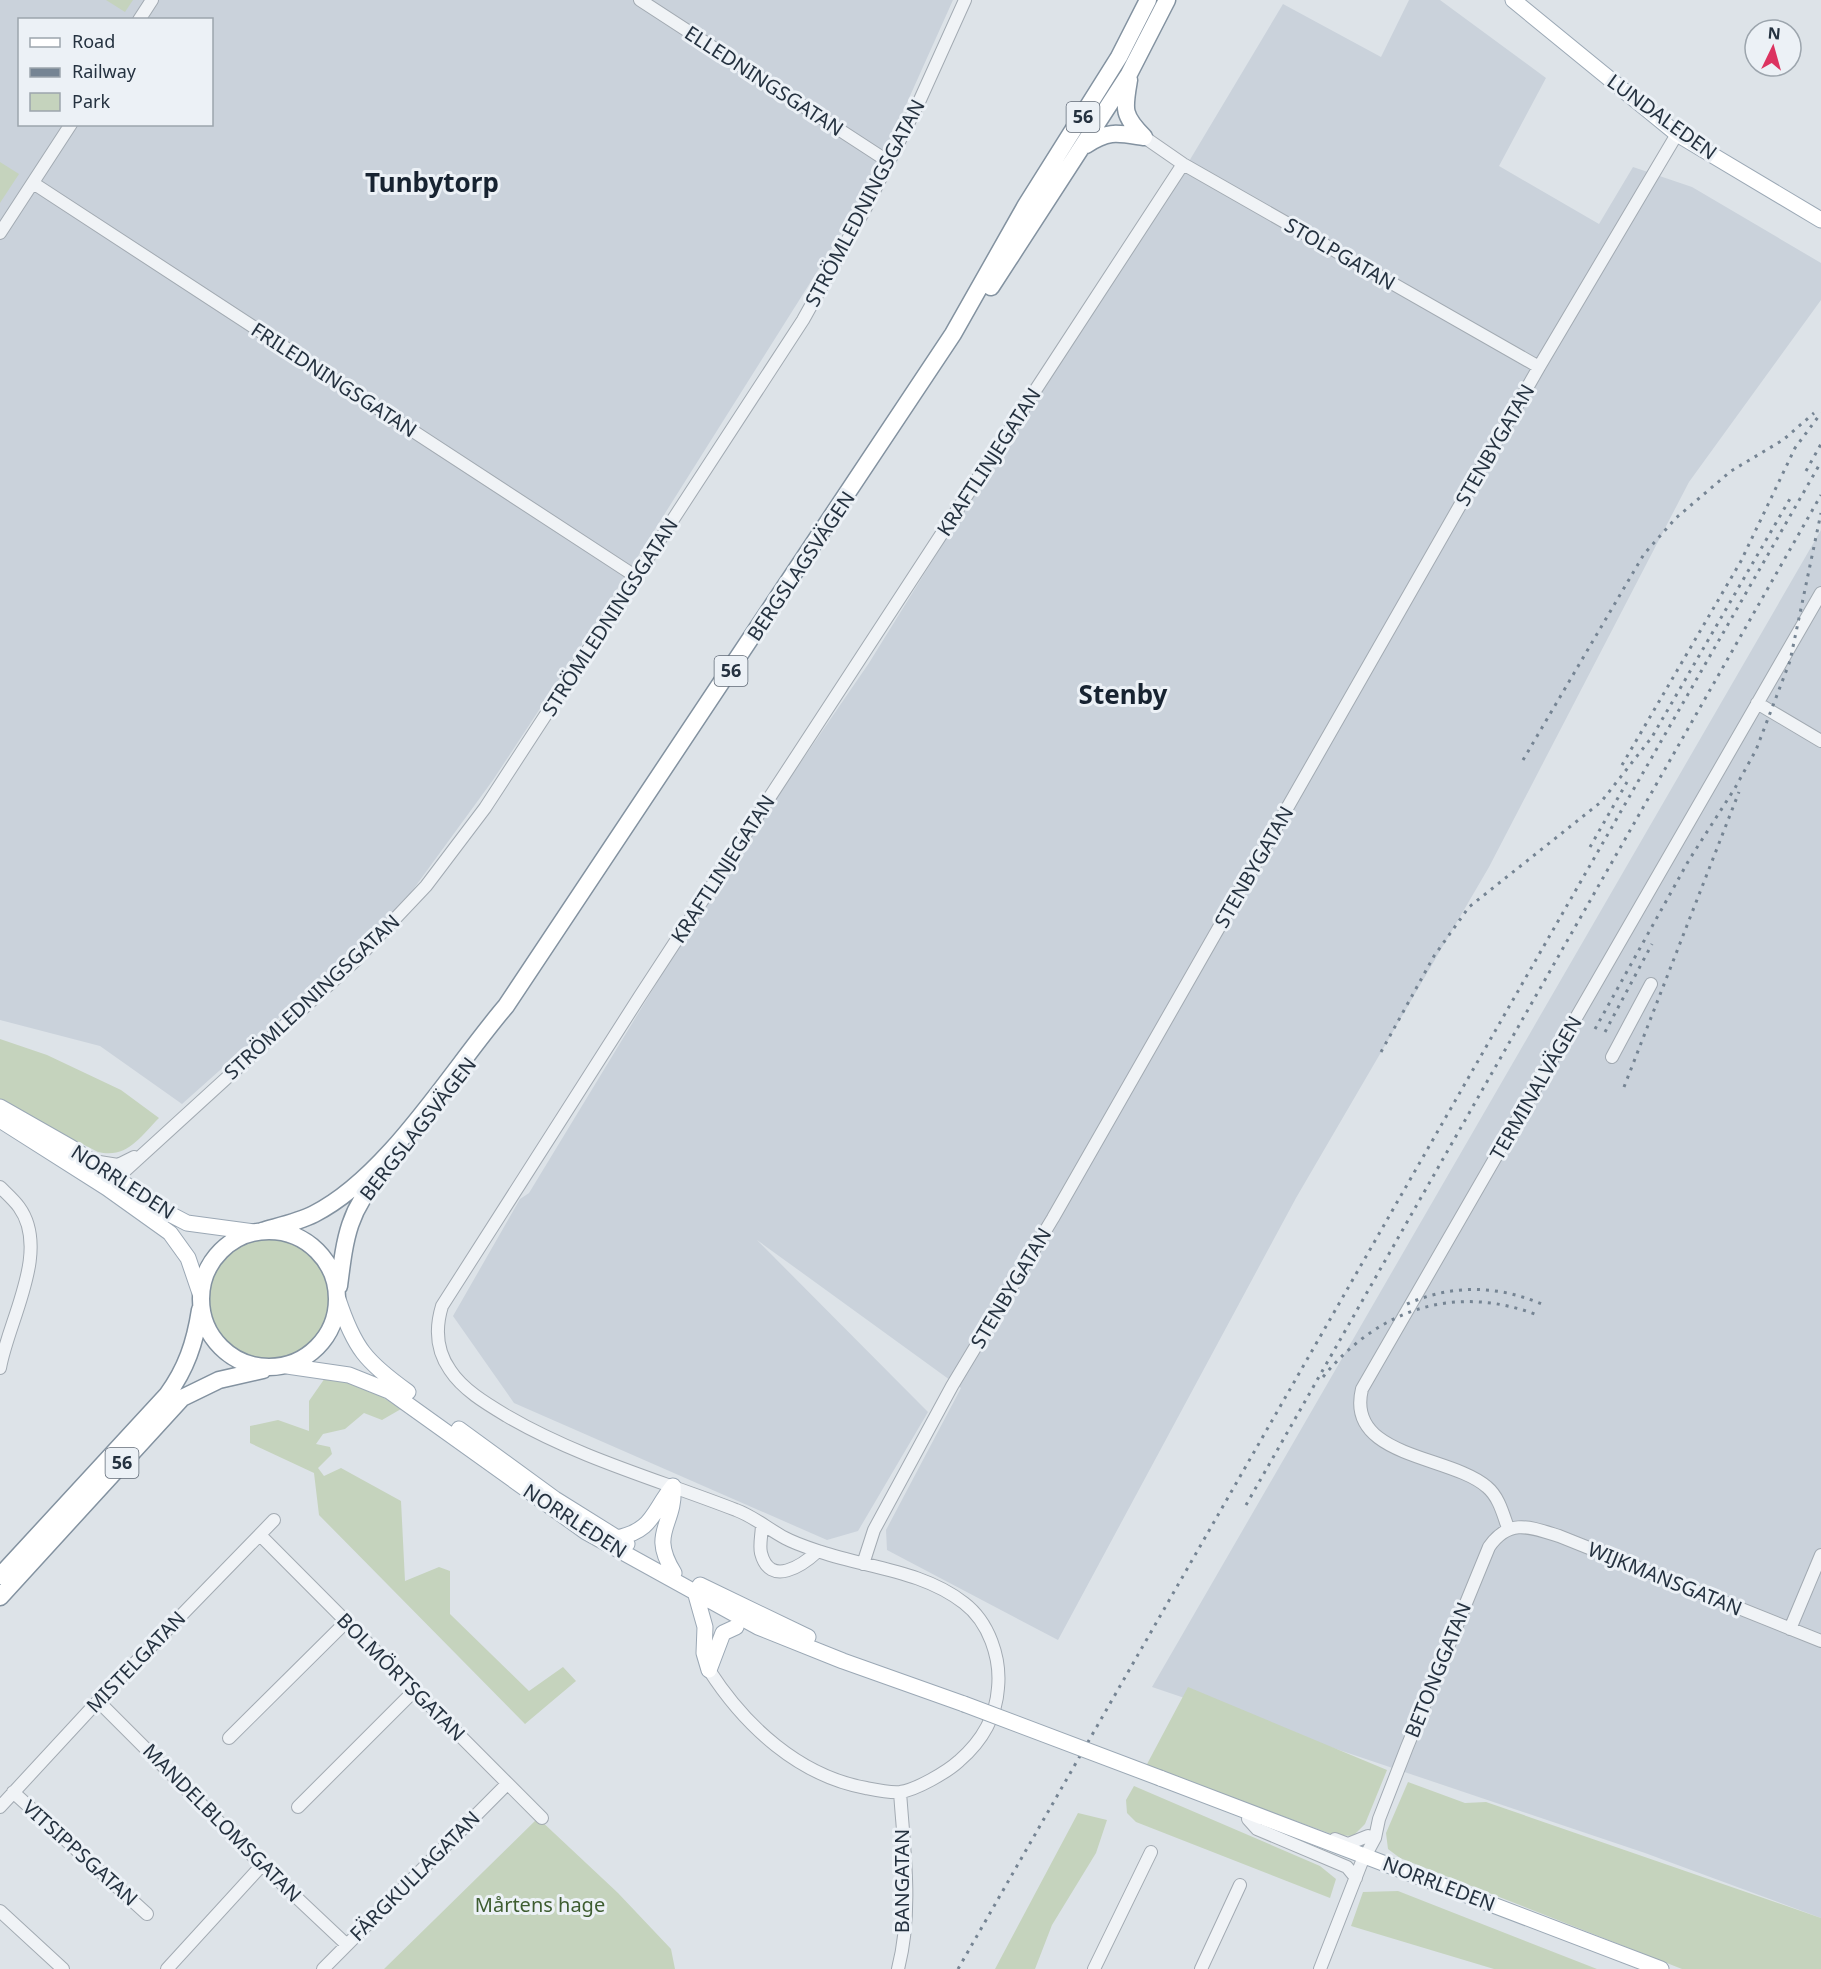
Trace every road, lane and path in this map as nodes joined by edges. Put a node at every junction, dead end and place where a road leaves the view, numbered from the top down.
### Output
1 (152, 0) edge
2 (640, 0) edge
3 (965, 0) edge
4 (1148, 0) edge
5 (1167, 0) edge
6 (1513, 0) edge
7 (140, 18) edge
8 (1130, 74) junction
9 (70, 126) edge
10 (1677, 134) junction
11 (1144, 137) junction
12 (1082, 147) junction
13 (889, 162) junction
14 (1183, 164) junction
15 (33, 183) junction
16 (1821, 220) edge
17 (0, 233) edge
18 (954, 334) junction
19 (1539, 367) junction
20 (635, 576) junction
21 (1821, 594) edge
22 (1757, 703) junction
23 (1821, 741) edge
24 (1651, 984) dead end
25 (506, 1006) junction
26 (1612, 1057) dead end
27 (0, 1107) edge
28 (0, 1120) edge
29 (146, 1151) junction
30 (90, 1160) junction
31 (112, 1183) junction
32 (0, 1187) edge
33 (258, 1232) junction
34 (338, 1296) junction
35 (201, 1300) junction
36 (287, 1366) junction
37 (0, 1368) edge
38 (269, 1368) junction
39 (673, 1486) junction
40 (274, 1520) dead end
41 (762, 1524) junction
42 (1508, 1528) junction
43 (261, 1536) junction
44 (616, 1538) junction
45 (818, 1551) junction
46 (1821, 1555) edge
47 (863, 1564) junction
48 (674, 1573) junction
49 (0, 1576) edge
50 (696, 1594) junction
51 (0, 1597) edge
52 (346, 1622) junction
53 (736, 1627) joint
54 (758, 1627) junction
55 (1790, 1629) junction
56 (1821, 1641) edge
57 (709, 1670) junction
58 (872, 1670) junction
59 (414, 1691) junction
60 (98, 1701) junction
61 (229, 1738) dead end
62 (507, 1784) junction
63 (13, 1792) junction
64 (900, 1792) junction
65 (1217, 1801) junction
66 (0, 1807) edge
67 (298, 1807) dead end
68 (542, 1818) dead end
69 (1278, 1822) junction
70 (1371, 1837) junction
71 (1151, 1852) dead end
72 (1362, 1863) junction
73 (1387, 1864) junction
74 (262, 1865) junction
75 (1240, 1885) dead end
76 (0, 1911) edge
77 (147, 1914) dead end
78 (347, 1945) junction
79 (63, 1969) edge
80 (167, 1969) edge
81 (323, 1969) edge
82 (898, 1969) edge
83 (1094, 1969) edge
84 (1201, 1969) edge
85 (1320, 1969) edge
86 (1632, 1969) edge
87 (1661, 1969) edge

1 - 7 street
2 - 13 street, ELLEDNINGSGATAN
3 - 13 street, STRÖMLEDNINGSGATAN
4 - 18 highway, BERGSLAGSVÄGEN / 56
5 - 8 highway, BERGSLAGSVÄGEN / 56
6 - 10 main road, LUNDALEDEN
8 - 11 highway
8 - 12 highway, BERGSLAGSVÄGEN / 56
9 - 15 street
10 - 16 main road, LUNDALEDEN
10 - 19 street, STENBYGATAN
11 - 12 highway
11 - 14 street, STOLPGATAN
12 - 18 highway, BERGSLAGSVÄGEN / 56
13 - 20 street, STRÖMLEDNINGSGATAN
14 - 19 street, STOLPGATAN
14 - 39 street, KRAFTLINJEGATAN
15 - 17 street
15 - 20 street, FRILEDNINGSGATAN
18 - 25 highway, BERGSLAGSVÄGEN / 56
19 - 47 street, STENBYGATAN
20 - 29 street, STRÖMLEDNINGSGATAN
21 - 22 street, TERMINALVÄGEN
22 - 23 street
22 - 42 street, TERMINALVÄGEN
24 - 26 street
25 - 33 highway, BERGSLAGSVÄGEN / 56
25 - 34 highway, BERGSLAGSVÄGEN / 56
27 - 30 main road, NORRLEDEN
28 - 31 main road, NORRLEDEN
29 - 30 street, STRÖMLEDNINGSGATAN
29 - 31 street, STRÖMLEDNINGSGATAN
30 - 31 main road, NORRLEDEN
31 - 33 main road, NORRLEDEN
31 - 35 main road, NORRLEDEN
32 - 37 street
33 - 34 highway
33 - 35 highway, 56
34 - 36 highway, 56
34 - 44 main road, NORRLEDEN
35 - 38 highway, 56
35 - 49 highway, 56
36 - 38 highway, 56
36 - 50 main road, NORRLEDEN
38 - 51 highway, 56
39 - 41 street
39 - 44 main road
39 - 48 main road
40 - 43 street, MISTELGATAN
41 - 45 street
41 - 45 street
42 - 55 street, WIJKMANSGATAN
42 - 70 street, BETONGGATAN
43 - 52 street, BOLMÖRTSGATAN
43 - 60 street, MISTELGATAN
44 - 48 main road, NORRLEDEN
45 - 47 street
46 - 55 street
47 - 64 street
48 - 58 main road, NORRLEDEN
50 - 54 main road, NORRLEDEN
50 - 57 main road
52 - 59 street, BOLMÖRTSGATAN
52 - 61 street
53 - 54 street
53 - 57 main road
54 - 58 main road, NORRLEDEN
55 - 56 street, WIJKMANSGATAN
57 - 64 street
58 - 65 main road, NORRLEDEN, bridge
59 - 62 street, BOLMÖRTSGATAN
59 - 67 street
60 - 63 street, MISTELGATAN
60 - 74 street, MANDELBLOMSGATAN
62 - 68 street, BOLMÖRTSGATAN
62 - 78 street, FÄRGKULLAGATAN
63 - 66 street, MISTELGATAN
63 - 77 street, VITSIPPSGATAN
64 - 82 street, BANGATAN
65 - 69 main road, NORRLEDEN
65 - 72 main road, NORRLEDEN
69 - 70 street
69 - 72 main road, NORRLEDEN
70 - 72 street, BETONGGATAN
70 - 73 street
71 - 83 street
72 - 73 main road, NORRLEDEN
72 - 85 street, BETONGGATAN
72 - 86 main road, NORRLEDEN
73 - 87 main road, NORRLEDEN
74 - 78 street, MANDELBLOMSGATAN
74 - 80 street
75 - 84 street
76 - 79 street
78 - 81 street, FÄRGKULLAGATAN

